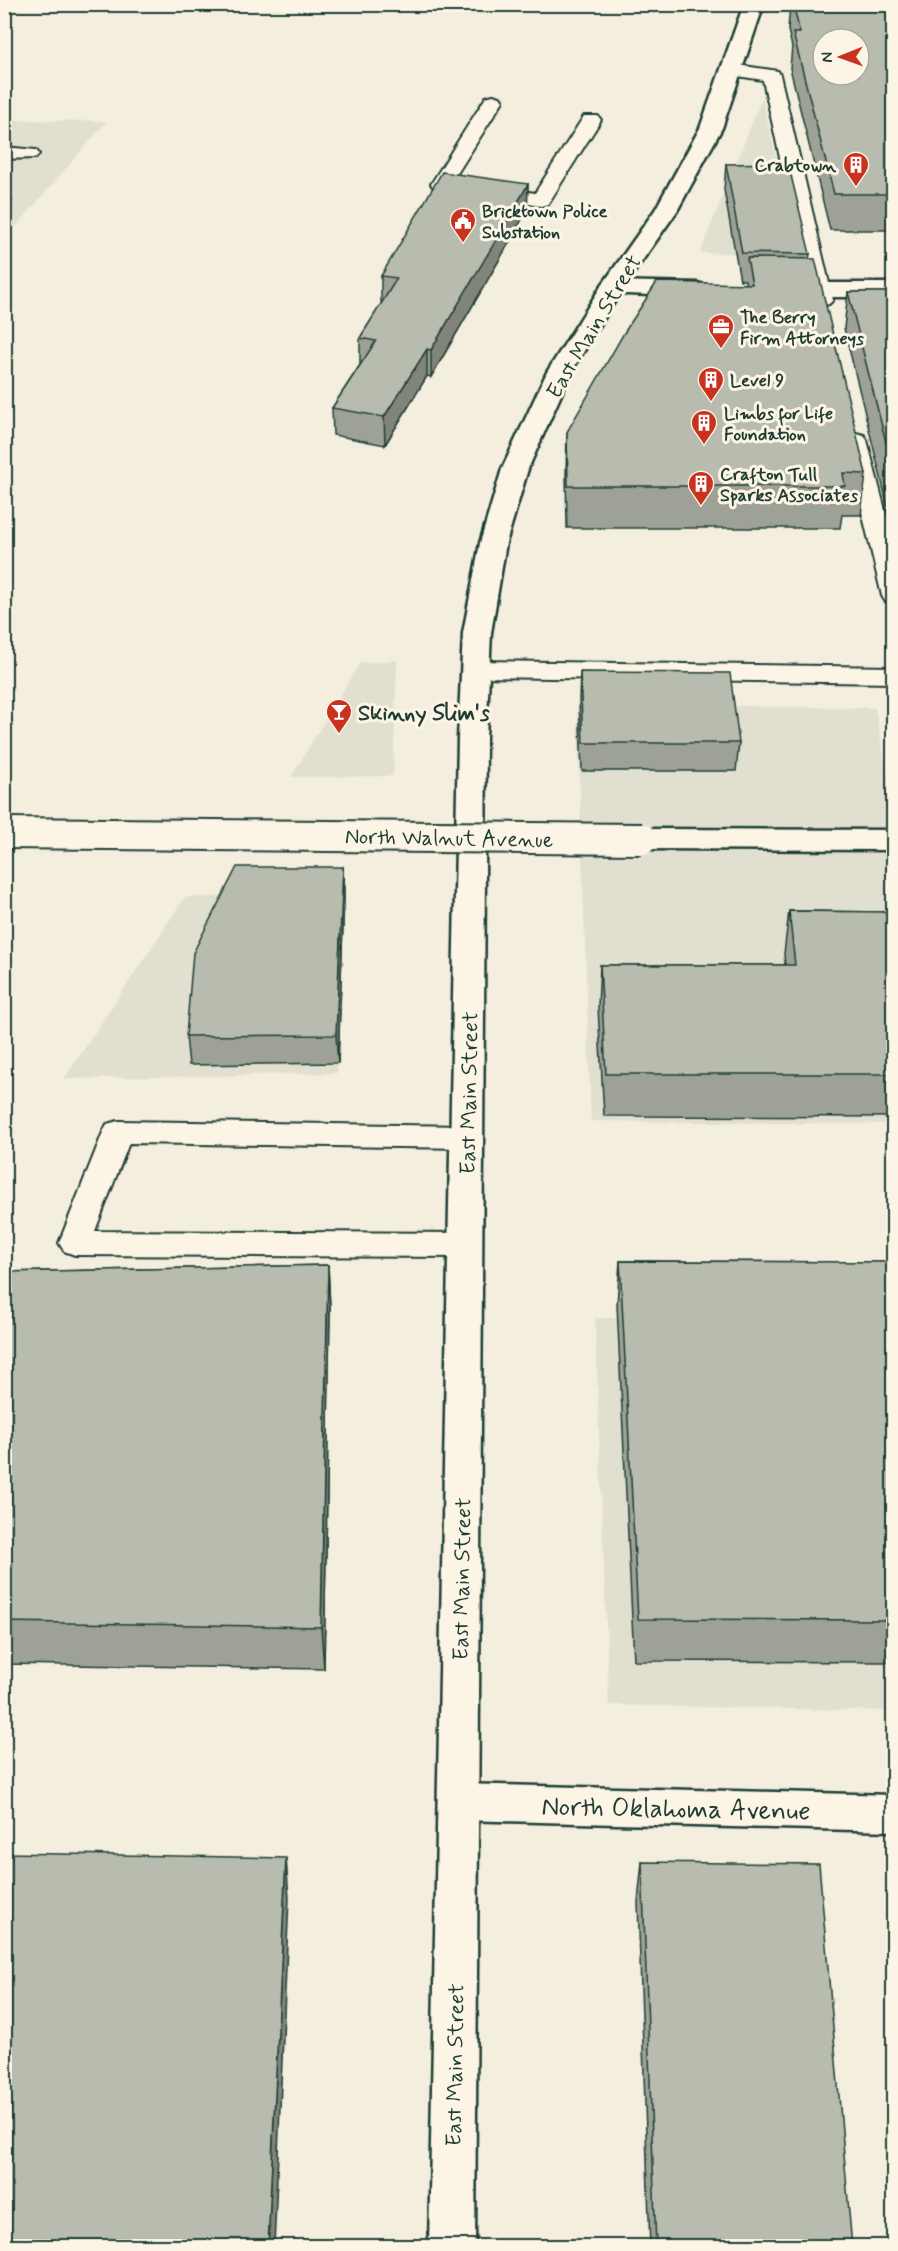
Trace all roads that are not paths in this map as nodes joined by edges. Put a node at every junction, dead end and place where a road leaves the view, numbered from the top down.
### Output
1 (754, 4) edge
2 (731, 70) junction
3 (493, 101) dead end
4 (591, 120) dead end
5 (4, 153) edge
6 (29, 154) dead end
7 (612, 288) junction
8 (724, 290) edge
9 (760, 290) edge
10 (820, 290) junction
11 (894, 290) edge
12 (828, 324) edge
13 (850, 415) edge
14 (894, 596) edge
15 (475, 669) junction
16 (894, 675) edge
17 (4, 833) edge
18 (894, 840) edge
19 (467, 1137) junction
20 (465, 1245) junction
21 (459, 1802) junction
22 (894, 1814) edge
23 (452, 2247) edge

1 - 2 street, East Main Street
2 - 7 street, East Main Street
2 - 10 lane
3 - 4 lane
5 - 6 lane
7 - 8 street
7 - 15 street, East Main Street
9 - 10 street
10 - 11 street
10 - 12 lane
13 - 14 lane
15 - 16 lane
15 - 19 street, East Main Street
17 - 18 street, North Walnut Avenue, bridge
19 - 20 street, East Main Street
19 - 20 lane
20 - 21 street, East Main Street
21 - 22 street, North Oklahoma Avenue
21 - 23 street, East Main Street

